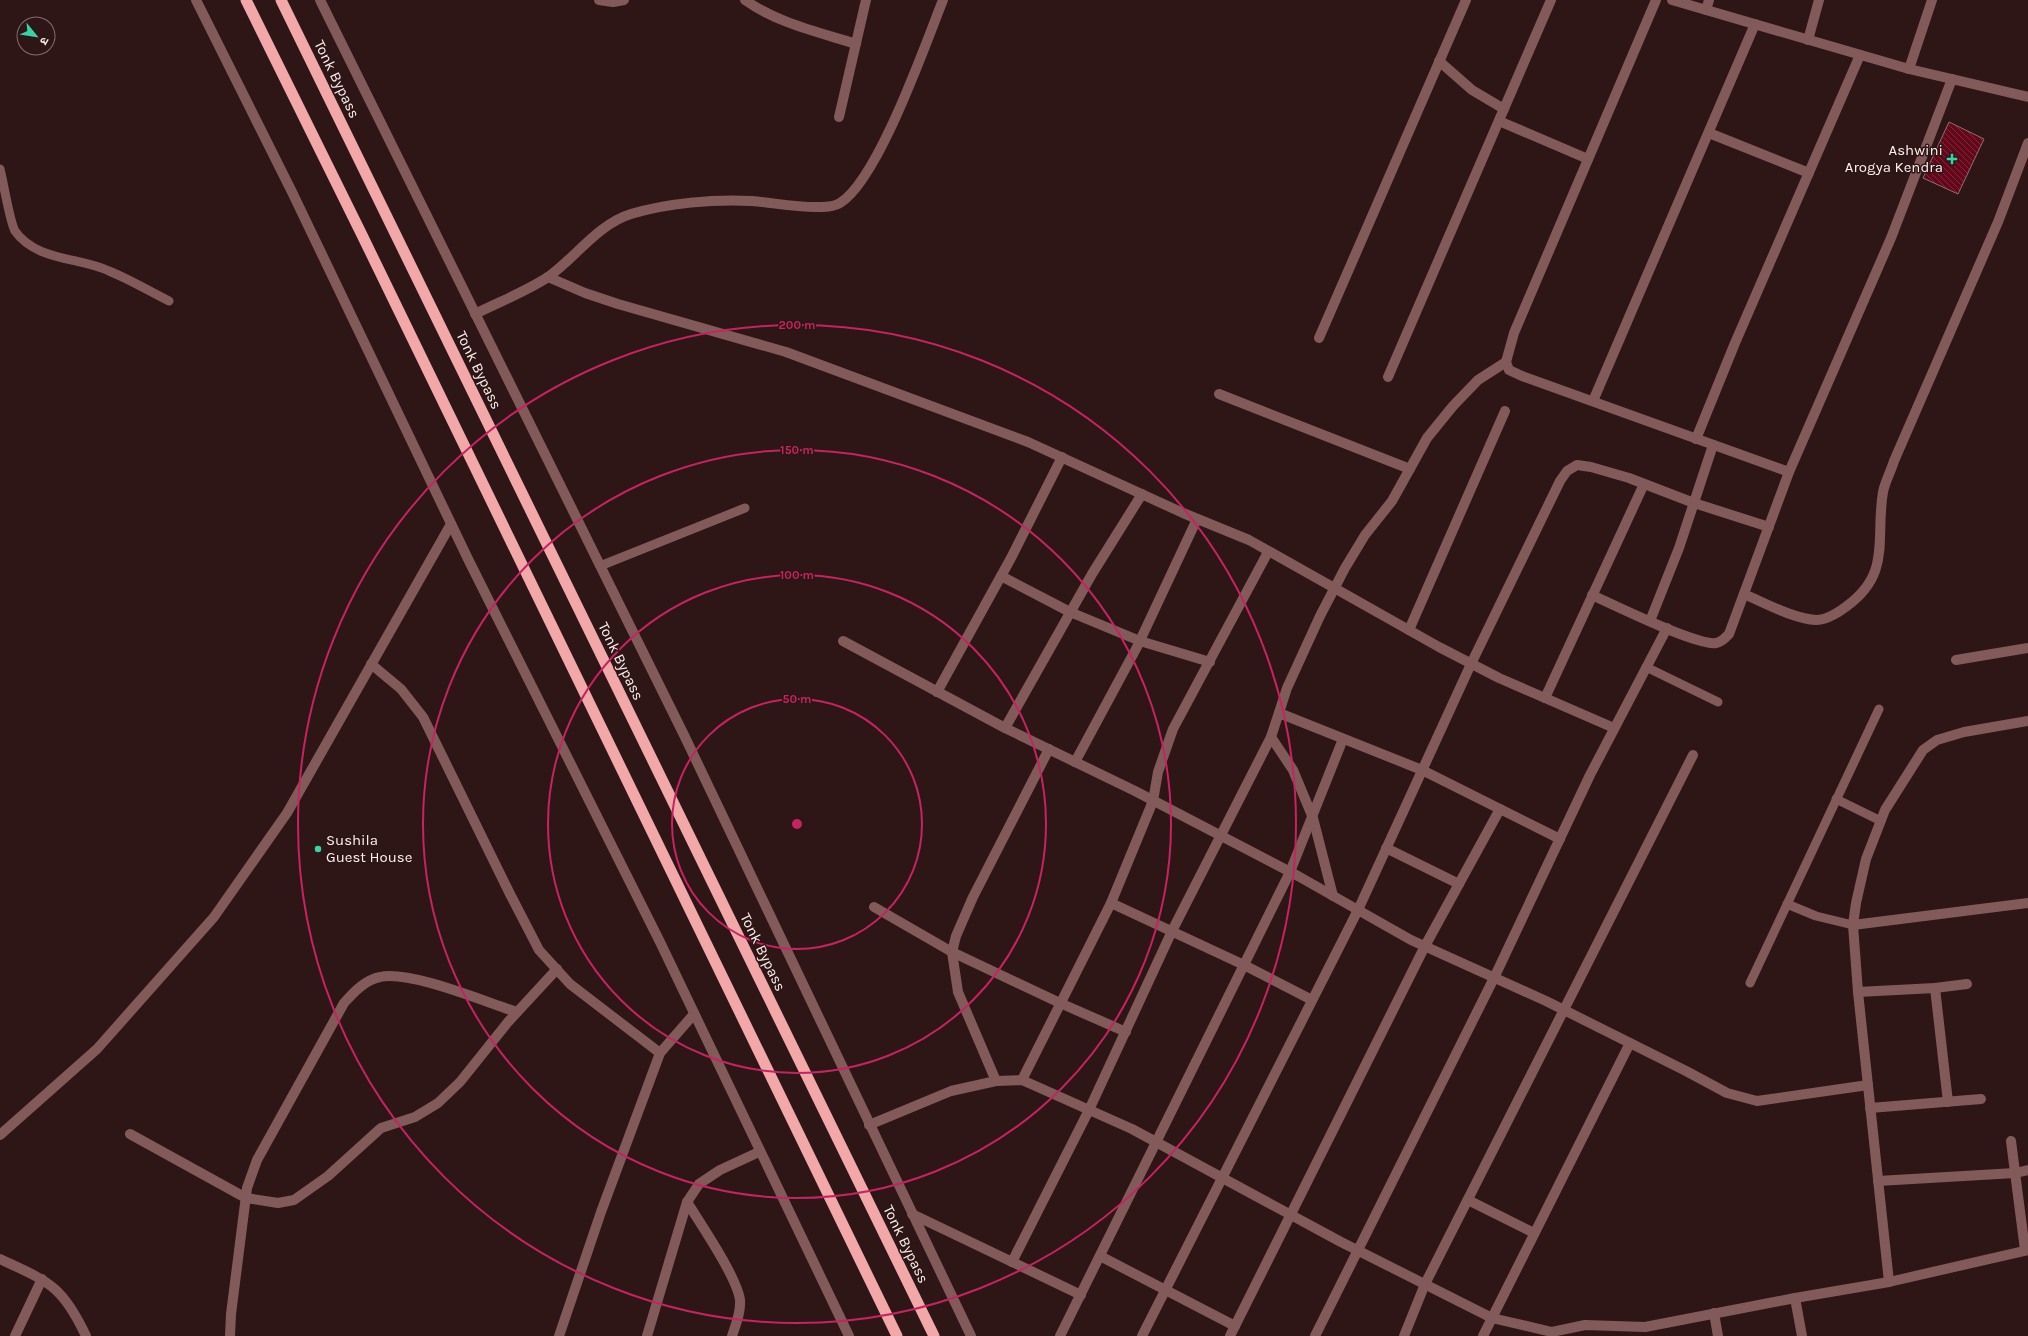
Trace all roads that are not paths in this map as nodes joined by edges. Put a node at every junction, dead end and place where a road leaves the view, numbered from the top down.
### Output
1 (196, 0) edge
2 (246, 0) edge
3 (281, 0) edge
4 (320, 0) edge
5 (599, 0) edge
6 (624, 0) edge
7 (745, 0) edge
8 (866, 0) edge
9 (943, 0) edge
10 (1466, 0) edge
11 (1551, 0) edge
12 (1656, 0) edge
13 (1672, 0) edge
14 (1819, 0) edge
15 (1932, 0) edge
16 (1707, 5) edge
17 (1756, 24) junction
18 (1808, 40) junction
19 (856, 44) junction
20 (1860, 55) junction
21 (1439, 61) junction
22 (1909, 69) junction
23 (1952, 79) junction
24 (2028, 97) edge
25 (1504, 109) junction
26 (839, 117) dead end
27 (1499, 121) junction
28 (1709, 133) junction
29 (2028, 143) edge
30 (1588, 159) junction
31 (0, 168) edge
32 (1809, 173) junction
33 (548, 277) junction
34 (169, 301) dead end
35 (476, 314) junction
36 (1319, 338) dead end
37 (1506, 362) junction
38 (1388, 377) dead end
39 (1219, 394) dead end
40 (1593, 402) junction
41 (1505, 411) dead end
42 (1696, 439) junction
43 (1713, 445) junction
44 (1062, 457) junction
45 (1410, 469) junction
46 (1789, 472) junction
47 (1644, 484) junction
48 (1142, 494) junction
49 (1694, 503) junction
50 (745, 508) dead end
51 (1197, 519) junction
52 (451, 524) junction
53 (1769, 527) junction
54 (1268, 552) junction
55 (600, 566) junction
56 (1001, 576) junction
57 (1334, 589) junction
58 (1744, 594) junction
59 (1592, 595) junction
60 (1070, 612) junction
61 (1650, 621) junction
62 (1667, 628) junction
63 (1409, 630) junction
64 (843, 641) dead end
65 (1140, 641) junction
66 (2028, 648) edge
67 (1956, 660) dead end
68 (1210, 662) junction
69 (371, 664) junction
70 (1471, 664) junction
71 (1646, 667) junction
72 (937, 692) junction
73 (1545, 698) junction
74 (1718, 702) dead end
75 (1879, 708) dead end
76 (1279, 712) junction
77 (2028, 721) edge
78 (1005, 728) junction
79 (1614, 728) junction
80 (1272, 737) junction
81 (1343, 739) junction
82 (1049, 749) junction
83 (1693, 755) dead end
84 (1075, 762) junction
85 (1422, 770) junction
86 (1836, 799) junction
87 (1153, 800) junction
88 (1500, 809) junction
89 (1313, 818) junction
90 (1880, 821) junction
91 (1222, 837) junction
92 (1560, 839) junction
93 (1386, 848) junction
94 (1290, 872) junction
95 (1459, 884) junction
96 (1333, 896) junction
97 (1111, 903) junction
98 (2028, 903) edge
99 (1787, 904) junction
100 (874, 907) dead end
101 (1358, 910) junction
102 (1853, 924) junction
103 (1172, 931) junction
104 (1425, 946) junction
105 (952, 952) junction
106 (1244, 965) junction
107 (557, 969) junction
108 (1494, 978) junction
109 (1750, 983) dead end
110 (1968, 984) dead end
111 (1935, 988) junction
112 (1858, 992) junction
113 (1312, 1000) junction
114 (1060, 1003) junction
115 (1564, 1011) junction
116 (517, 1012) junction
117 (694, 1014) junction
118 (1126, 1032) junction
119 (1630, 1043) junction
120 (660, 1053) junction
121 (1022, 1080) junction
122 (996, 1081) junction
123 (1868, 1085) junction
124 (1981, 1099) dead end
125 (1948, 1102) junction
126 (1870, 1108) junction
127 (1089, 1110) junction
128 (869, 1125) junction
129 (130, 1134) dead end
130 (0, 1136) edge
131 (2011, 1141) dead end
132 (1156, 1142) junction
133 (759, 1152) junction
134 (2028, 1170) edge
135 (2015, 1173) junction
136 (1223, 1178) junction
137 (1878, 1181) junction
138 (246, 1198) junction
139 (1468, 1200) junction
140 (687, 1202) junction
141 (912, 1214) junction
142 (1290, 1215) junction
143 (1534, 1233) junction
144 (1357, 1250) junction
145 (2026, 1250) edge
146 (1100, 1256) junction
147 (0, 1260) edge
148 (1012, 1262) junction
149 (42, 1279) junction
150 (1889, 1282) junction
151 (1425, 1284) junction
152 (1166, 1289) junction
153 (1081, 1295) junction
154 (1795, 1298) junction
155 (1714, 1314) junction
156 (1492, 1318) junction
157 (1236, 1326) junction
158 (1644, 1331) edge
159 (1552, 1334) edge
160 (15, 1336) edge
161 (86, 1336) edge
162 (230, 1336) edge
163 (559, 1336) edge
164 (648, 1336) edge
165 (732, 1336) edge
166 (849, 1336) edge
167 (897, 1336) edge
168 (934, 1336) edge
169 (971, 1336) edge
170 (1060, 1336) edge
171 (1142, 1336) edge
172 (1230, 1336) edge
173 (1315, 1336) edge
174 (1404, 1336) edge
175 (1483, 1336) edge
176 (1718, 1336) edge
177 (1802, 1336) edge

1 - 52 street
2 - 167 highway
3 - 168 highway, Tonk Bypass
4 - 35 street
5 - 6 street
7 - 19 street
8 - 19 street
9 - 33 street
10 - 21 street
11 - 25 street
12 - 30 street
13 - 16 street
14 - 18 street
15 - 22 street
16 - 17 street
17 - 18 street
17 - 28 street
18 - 20 street
19 - 26 street
20 - 22 street
20 - 32 street
21 - 25 street
21 - 36 street
22 - 23 street
23 - 24 street
23 - 46 street
25 - 27 street
27 - 30 street
27 - 38 street
28 - 32 street
28 - 40 street
29 - 58 street
30 - 37 street
31 - 34 lane
32 - 42 street
33 - 35 street
33 - 44 street
35 - 55 street
37 - 40 street
37 - 45 street
39 - 45 street
40 - 42 street
41 - 63 street
42 - 43 street
43 - 46 street
43 - 49 street
44 - 48 street
44 - 56 street
45 - 57 street
46 - 53 street
47 - 49 street
47 - 59 street
47 - 70 street
48 - 51 street
48 - 60 street
49 - 53 street
49 - 61 street
50 - 55 lane
51 - 54 street
51 - 65 street
52 - 69 street
52 - 117 street
53 - 58 street
54 - 57 street
54 - 68 street
55 - 128 street
56 - 60 street
56 - 72 street
57 - 63 street
57 - 76 street
58 - 62 street
59 - 61 street
59 - 73 street
60 - 65 street
60 - 78 street
61 - 62 street
62 - 71 street
63 - 70 street
64 - 72 street
65 - 68 street
65 - 84 street
66 - 67 street
68 - 87 street
69 - 107 street
69 - 130 street
70 - 73 street
70 - 85 street
71 - 74 lane
71 - 79 street
72 - 78 street
73 - 79 street
75 - 86 lane
76 - 80 street
76 - 81 street
77 - 90 street
78 - 82 street
79 - 92 street
80 - 89 street
80 - 91 street
81 - 85 street
81 - 89 street
82 - 84 street
82 - 105 street
83 - 115 street
84 - 87 street
85 - 88 street
85 - 93 street
86 - 90 lane
86 - 99 lane
87 - 91 street
87 - 97 street
88 - 92 street
88 - 95 street
89 - 94 street
89 - 96 street
90 - 102 street
91 - 94 street
91 - 103 street
92 - 108 street
93 - 95 street
93 - 101 street
94 - 96 street
94 - 106 street
95 - 104 street
96 - 101 street
97 - 103 street
97 - 114 street
98 - 102 street
99 - 102 lane
99 - 109 lane
100 - 105 street
101 - 104 street
101 - 113 street
102 - 112 street
103 - 106 street
103 - 118 street
104 - 108 street
104 - 142 street
105 - 114 street
105 - 122 street
106 - 113 street
106 - 132 street
107 - 116 street
107 - 120 street
108 - 115 street
108 - 144 street
110 - 111 street
111 - 112 street
111 - 125 street
112 - 123 street
113 - 136 street
114 - 118 street
114 - 121 street
115 - 119 street
115 - 139 street
116 - 138 street
116 - 138 street
117 - 120 street
117 - 133 street
118 - 127 street
119 - 123 street
119 - 143 street
120 - 163 street
121 - 122 street
121 - 127 street
122 - 128 street
123 - 126 street
124 - 125 street
125 - 126 street
126 - 137 street
127 - 132 street
127 - 148 street
128 - 141 street
129 - 138 street
131 - 135 street
132 - 136 street
132 - 146 street
133 - 140 street
133 - 166 street
134 - 135 street
135 - 137 street
135 - 145 street
136 - 142 street
136 - 152 street
137 - 150 street
138 - 162 street
139 - 143 street
139 - 151 street
140 - 164 street
140 - 165 street
141 - 148 street
141 - 169 street
142 - 144 street
142 - 157 street
143 - 156 street
144 - 151 street
144 - 173 street
145 - 150 street
146 - 152 street
146 - 153 street
147 - 149 street
148 - 153 street
149 - 160 street
149 - 161 street
150 - 154 street
151 - 156 street
151 - 174 street
152 - 157 street
152 - 171 street
153 - 170 street
154 - 155 street
154 - 177 street
155 - 158 street
155 - 176 street
156 - 159 street
156 - 175 street
157 - 172 street
158 - 159 street

